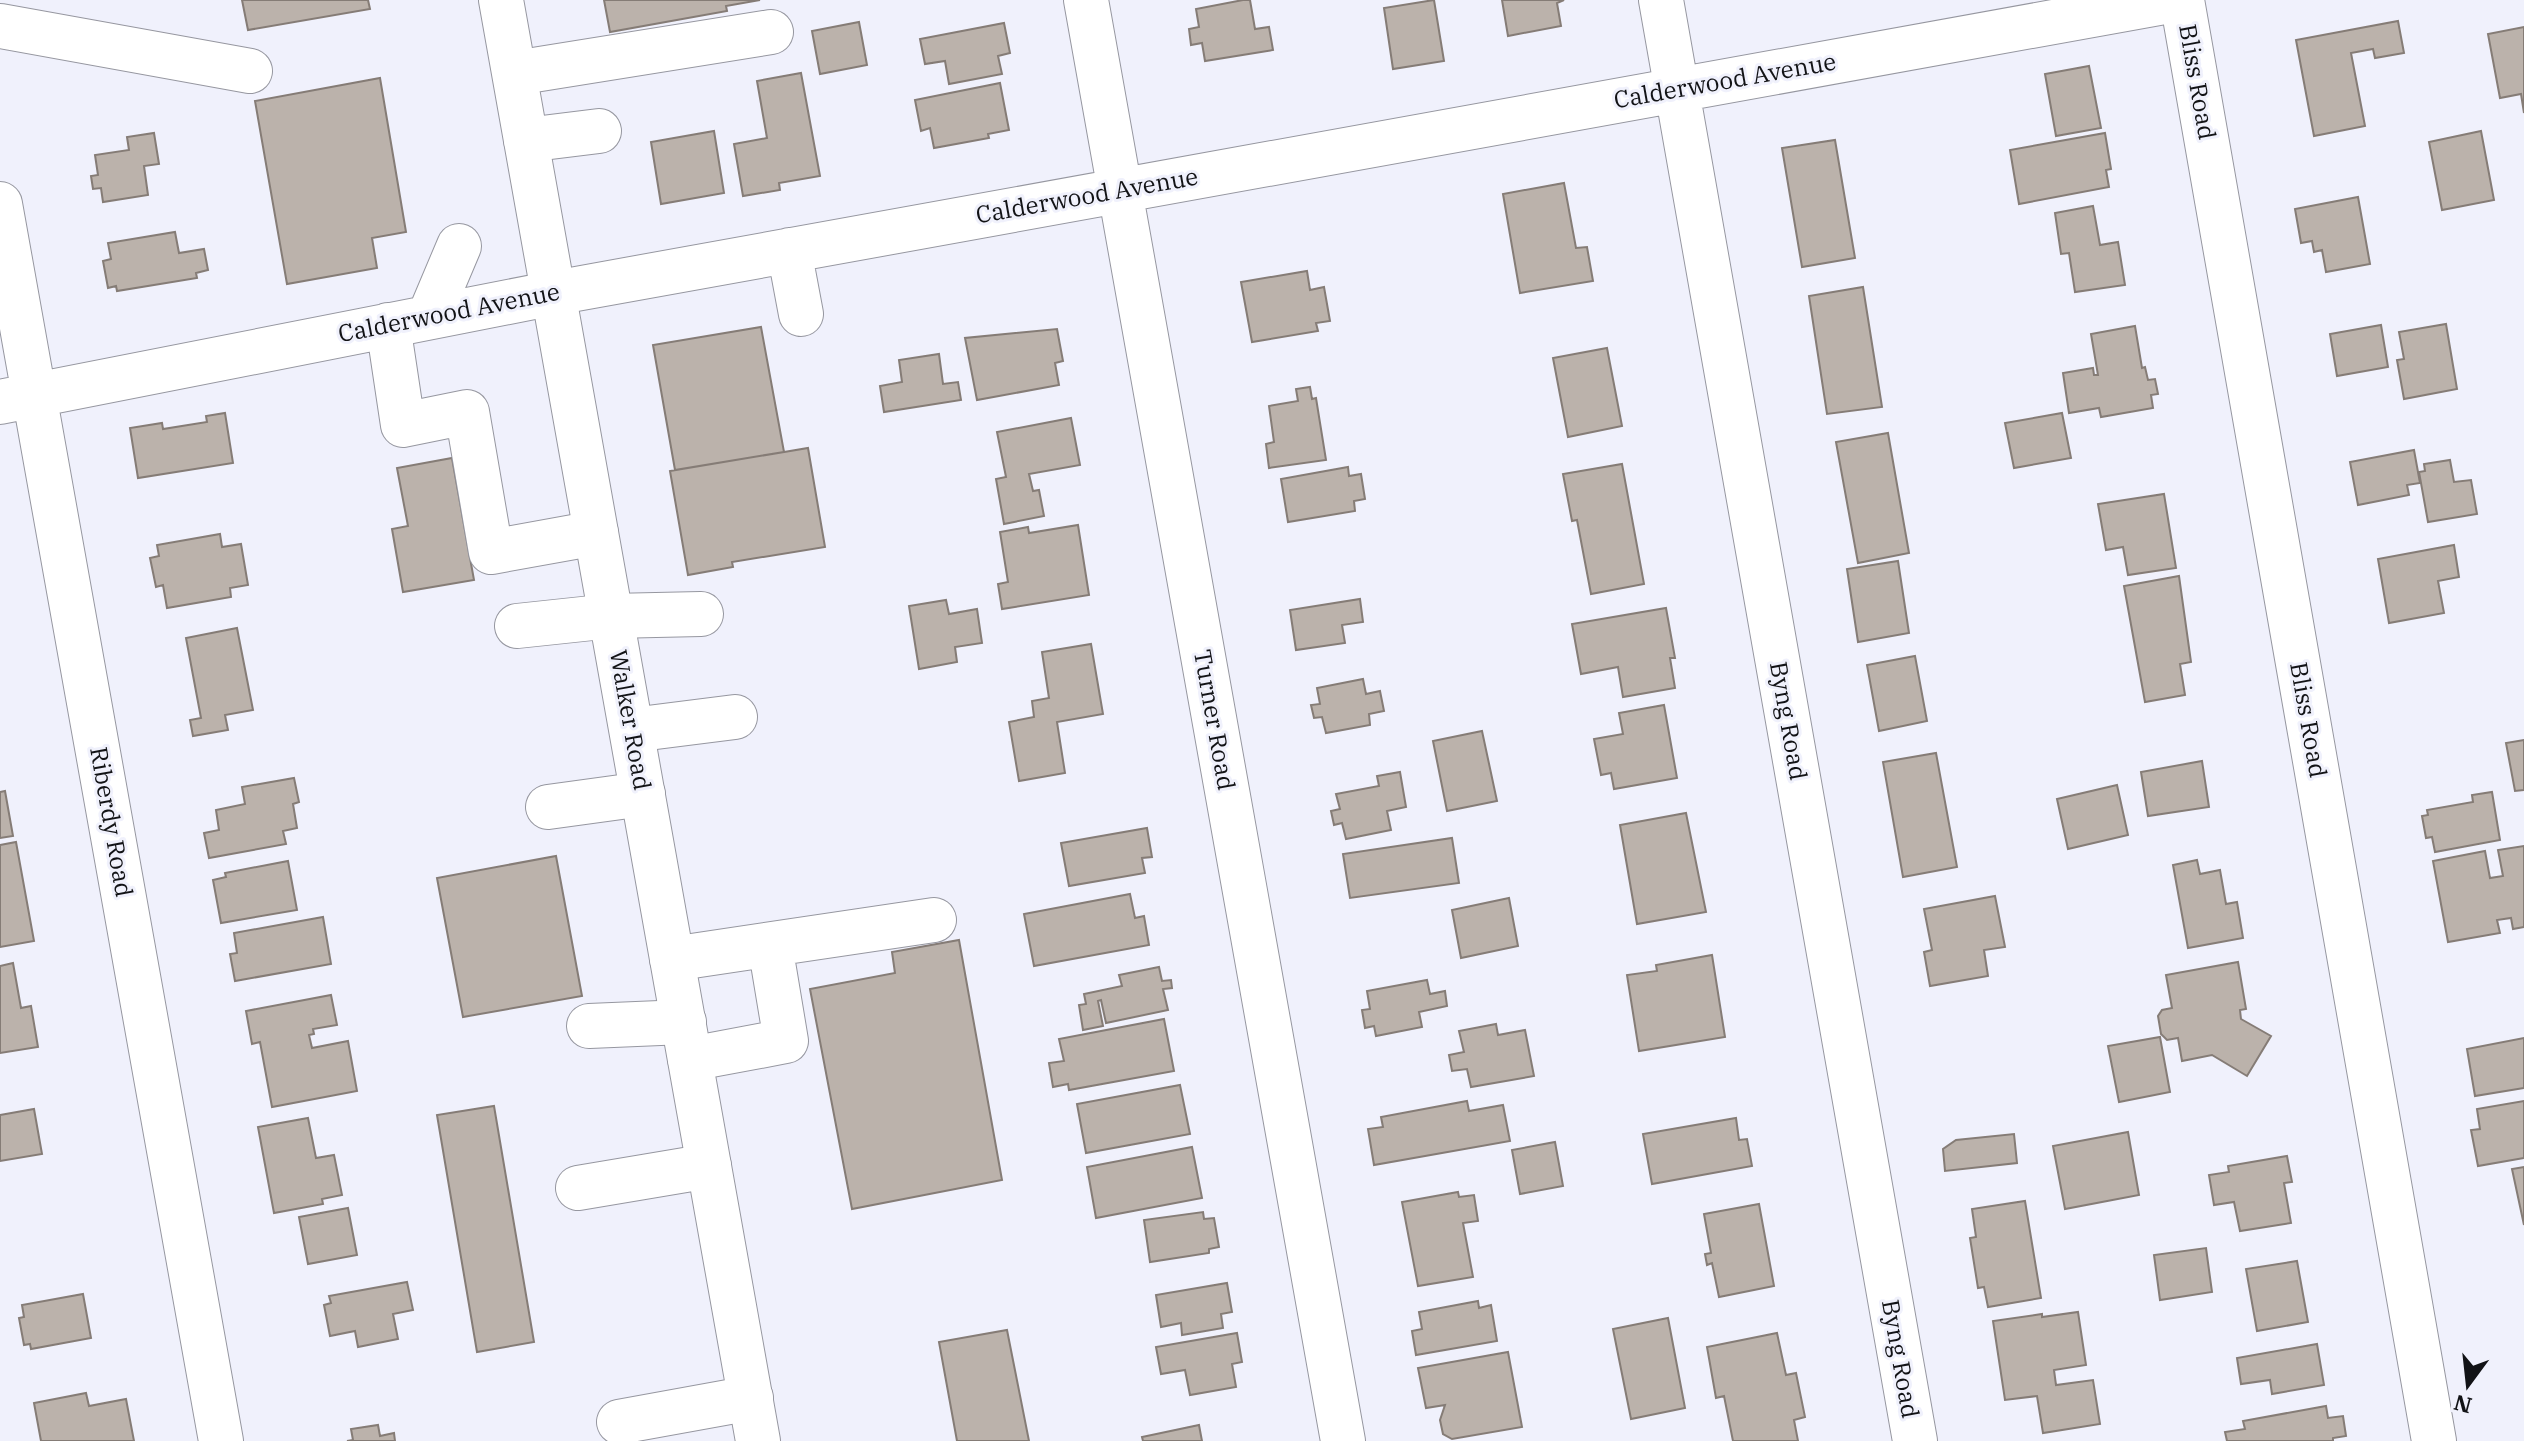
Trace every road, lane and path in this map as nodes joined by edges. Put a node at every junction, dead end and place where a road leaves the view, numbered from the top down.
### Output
1 (501, 0) edge
2 (1086, 0) edge
3 (1661, 0) edge
4 (2175, 0) edge
5 (2182, 0) edge
6 (0, 26) edge
7 (771, 32) dead end
8 (250, 71) dead end
9 (515, 73) junction
10 (1677, 90) junction
11 (599, 131) dead end
12 (526, 140) junction
13 (1120, 190) junction
14 (0, 204) edge
15 (459, 246) dead end
16 (789, 250) junction
17 (554, 293) junction
18 (801, 314) dead end
19 (408, 321) junction
20 (17, 398) edge
21 (596, 533) junction
22 (701, 614) dead end
23 (611, 616) junction
24 (517, 626) dead end
25 (735, 717) dead end
26 (632, 730) junction
27 (643, 794) junction
28 (548, 807) dead end
29 (934, 920) dead end
30 (770, 945) junction
31 (672, 959) junction
32 (589, 1026) dead end
33 (687, 1041) junction
34 (709, 1166) junction
35 (578, 1188) dead end
36 (751, 1398) junction
37 (619, 1422) dead end
38 (221, 1441) edge
39 (758, 1441) edge
40 (1343, 1441) edge
41 (1915, 1441) edge
42 (2434, 1441) edge

1 - 9 street, Walker Road
2 - 13 street, Turner Road
3 - 10 street, Byng Road
4 - 10 street, Calderwood Avenue
5 - 42 street, Bliss Road
6 - 8 street
7 - 9 street
9 - 12 street, Walker Road
10 - 13 street, Calderwood Avenue
10 - 41 street, Byng Road
11 - 12 street
12 - 17 street, Walker Road
13 - 16 street, Calderwood Avenue
13 - 40 street, Turner Road
14 - 20 street, Riberdy Road
15 - 19 street
16 - 17 street, Calderwood Avenue
16 - 18 street
17 - 19 street, Calderwood Avenue
17 - 21 street, Walker Road
19 - 20 street, Calderwood Avenue
19 - 21 street
20 - 38 street, Riberdy Road
21 - 23 street, Walker Road
22 - 23 street
23 - 24 street
23 - 26 street, Walker Road
25 - 26 street
26 - 27 street, Walker Road
27 - 28 street
27 - 31 street, Walker Road
29 - 30 street
30 - 31 street
30 - 33 street
31 - 33 street, Walker Road
32 - 33 street
33 - 34 street, Walker Road
34 - 35 street
34 - 36 street, Walker Road
36 - 37 street
36 - 39 street, Walker Road

